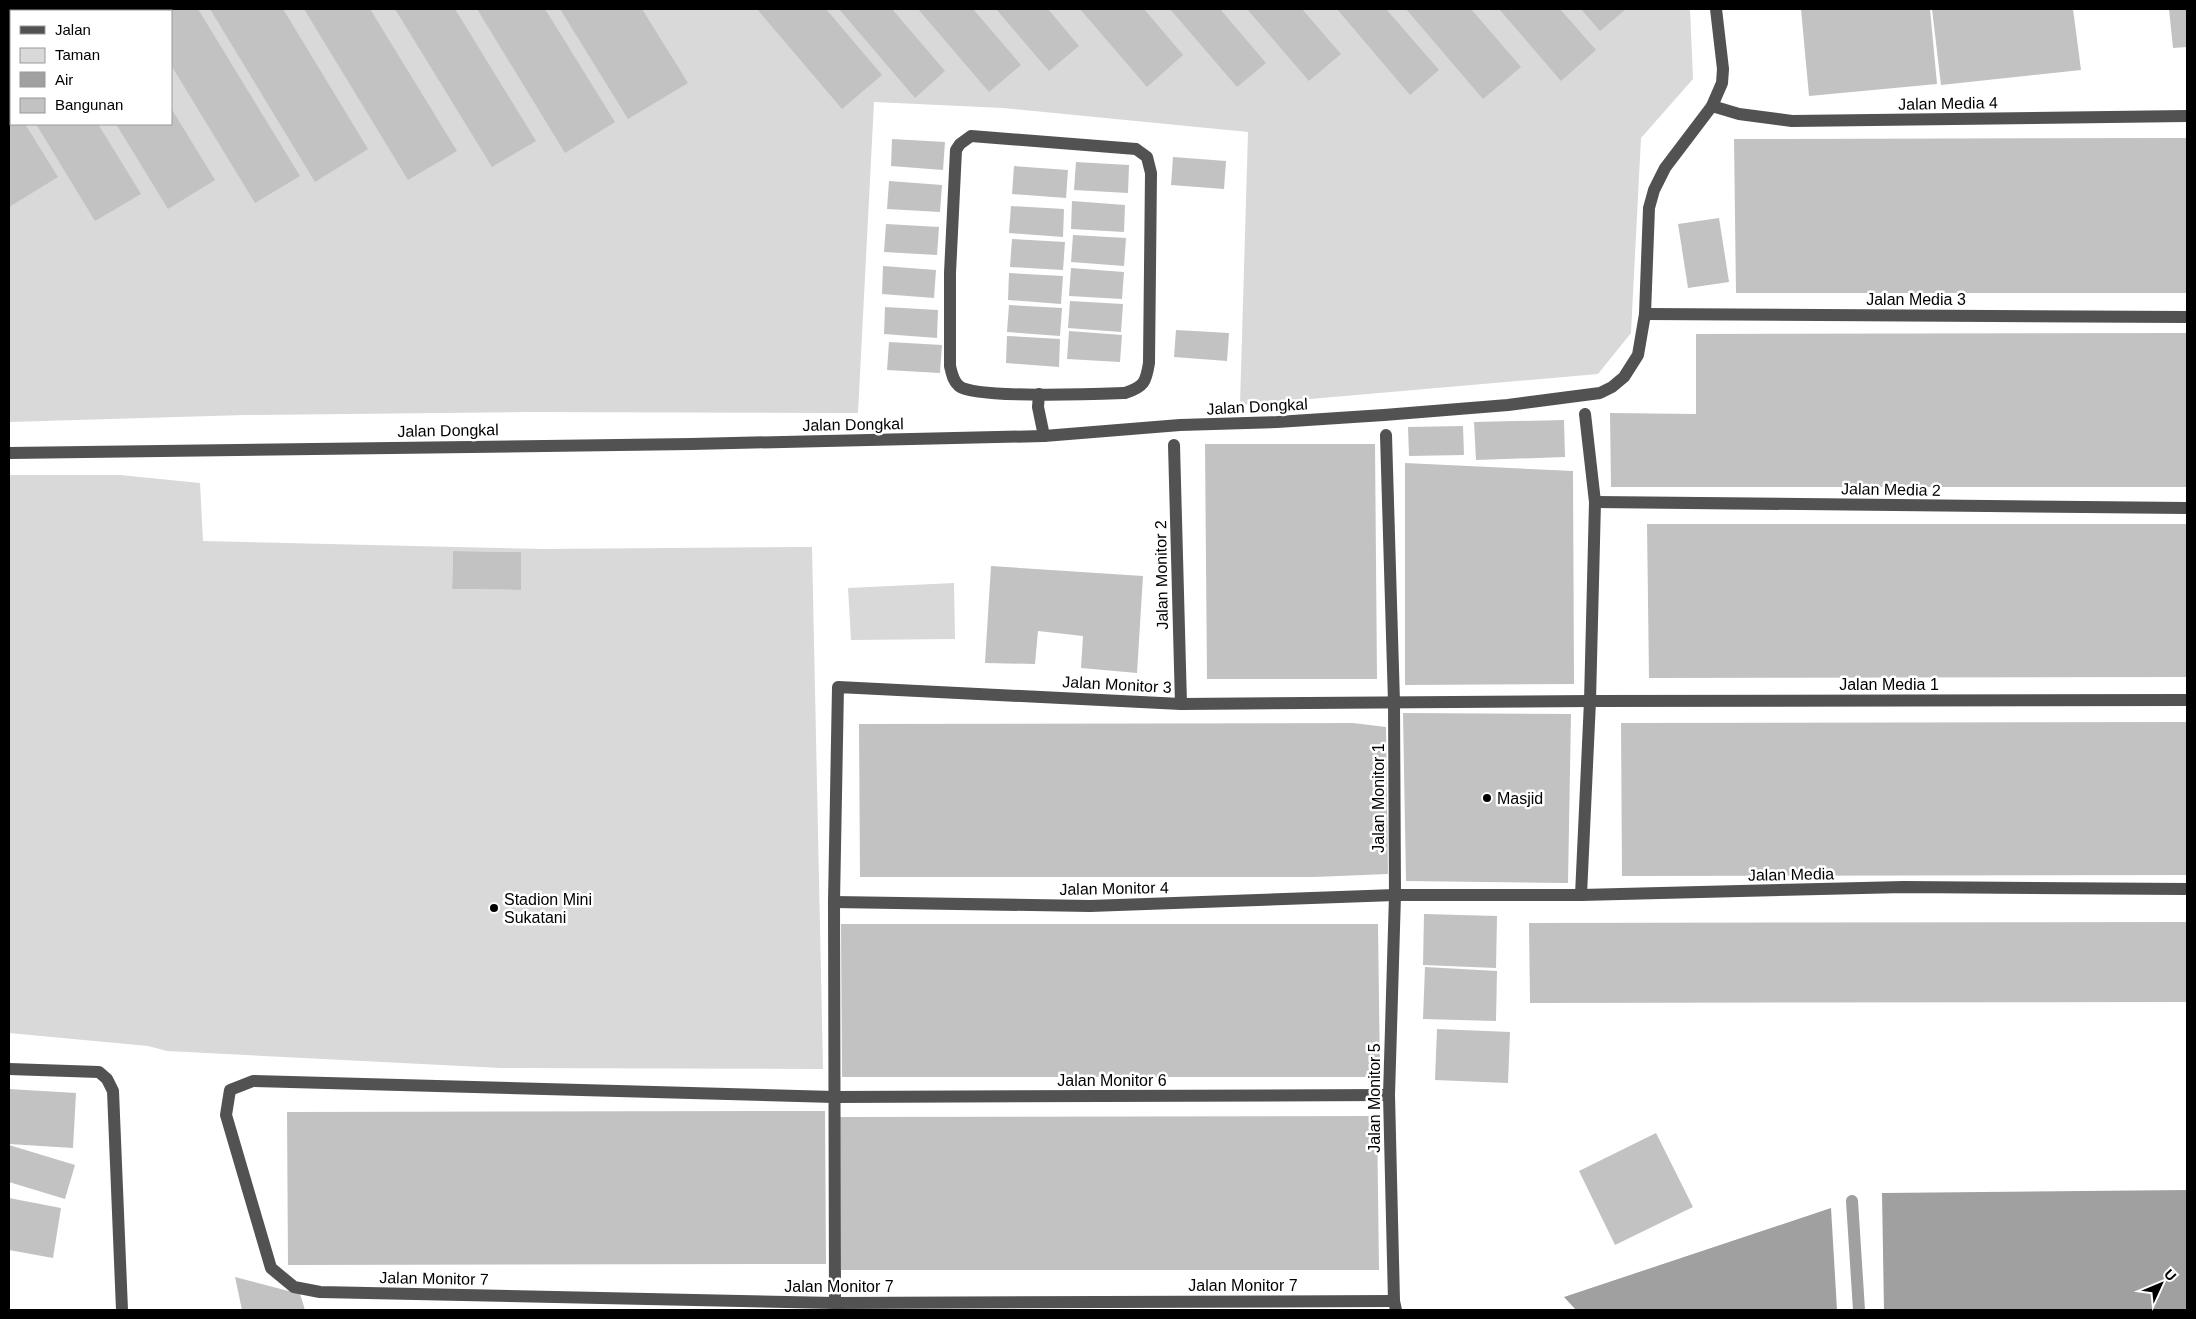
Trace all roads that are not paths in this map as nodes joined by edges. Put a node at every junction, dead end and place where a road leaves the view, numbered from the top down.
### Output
1 (1716, 9) edge
2 (1712, 106) junction
3 (2187, 116) edge
4 (1645, 314) junction
5 (2187, 316) edge
6 (1039, 394) junction
7 (1585, 414) dead end
8 (1386, 435) dead end
9 (1044, 436) junction
10 (1174, 445) dead end
11 (9, 453) edge
12 (1595, 502) junction
13 (2187, 508) edge
14 (2187, 700) edge
15 (1590, 701) junction
16 (1394, 702) junction
17 (1181, 704) junction
18 (2187, 889) edge
19 (1395, 895) junction
20 (1582, 895) junction
21 (834, 902) junction
22 (9, 1069) edge
23 (1389, 1094) junction
24 (834, 1097) junction
25 (835, 1303) junction
26 (1395, 1306) edge
27 (122, 1310) edge

1 - 2 street
2 - 3 street, Jalan Media 4
2 - 4 street, Jalan Dongkal
4 - 5 street, Jalan Media 3
4 - 9 street, Jalan Dongkal
6 - 6 street
6 - 9 street
7 - 12 street
8 - 16 street, Jalan Monitor 1
9 - 11 street, Jalan Dongkal
10 - 17 street, Jalan Monitor 2
12 - 13 street, Jalan Media 2
12 - 15 street
14 - 15 street, Jalan Media 1
15 - 16 street, Jalan Media 1
15 - 20 street
16 - 17 street, Jalan Monitor 3
16 - 19 street, Jalan Monitor 1
17 - 21 street, Jalan Monitor 3
18 - 20 street, Jalan Media
19 - 20 street, Jalan Media
19 - 21 street, Jalan Monitor 4
19 - 23 street, Jalan Monitor 5
21 - 24 street
22 - 27 street
23 - 24 street, Jalan Monitor 6
23 - 26 street, Jalan Monitor 5
24 - 25 street
24 - 25 street, Jalan Monitor 7
25 - 26 street, Jalan Monitor 7

